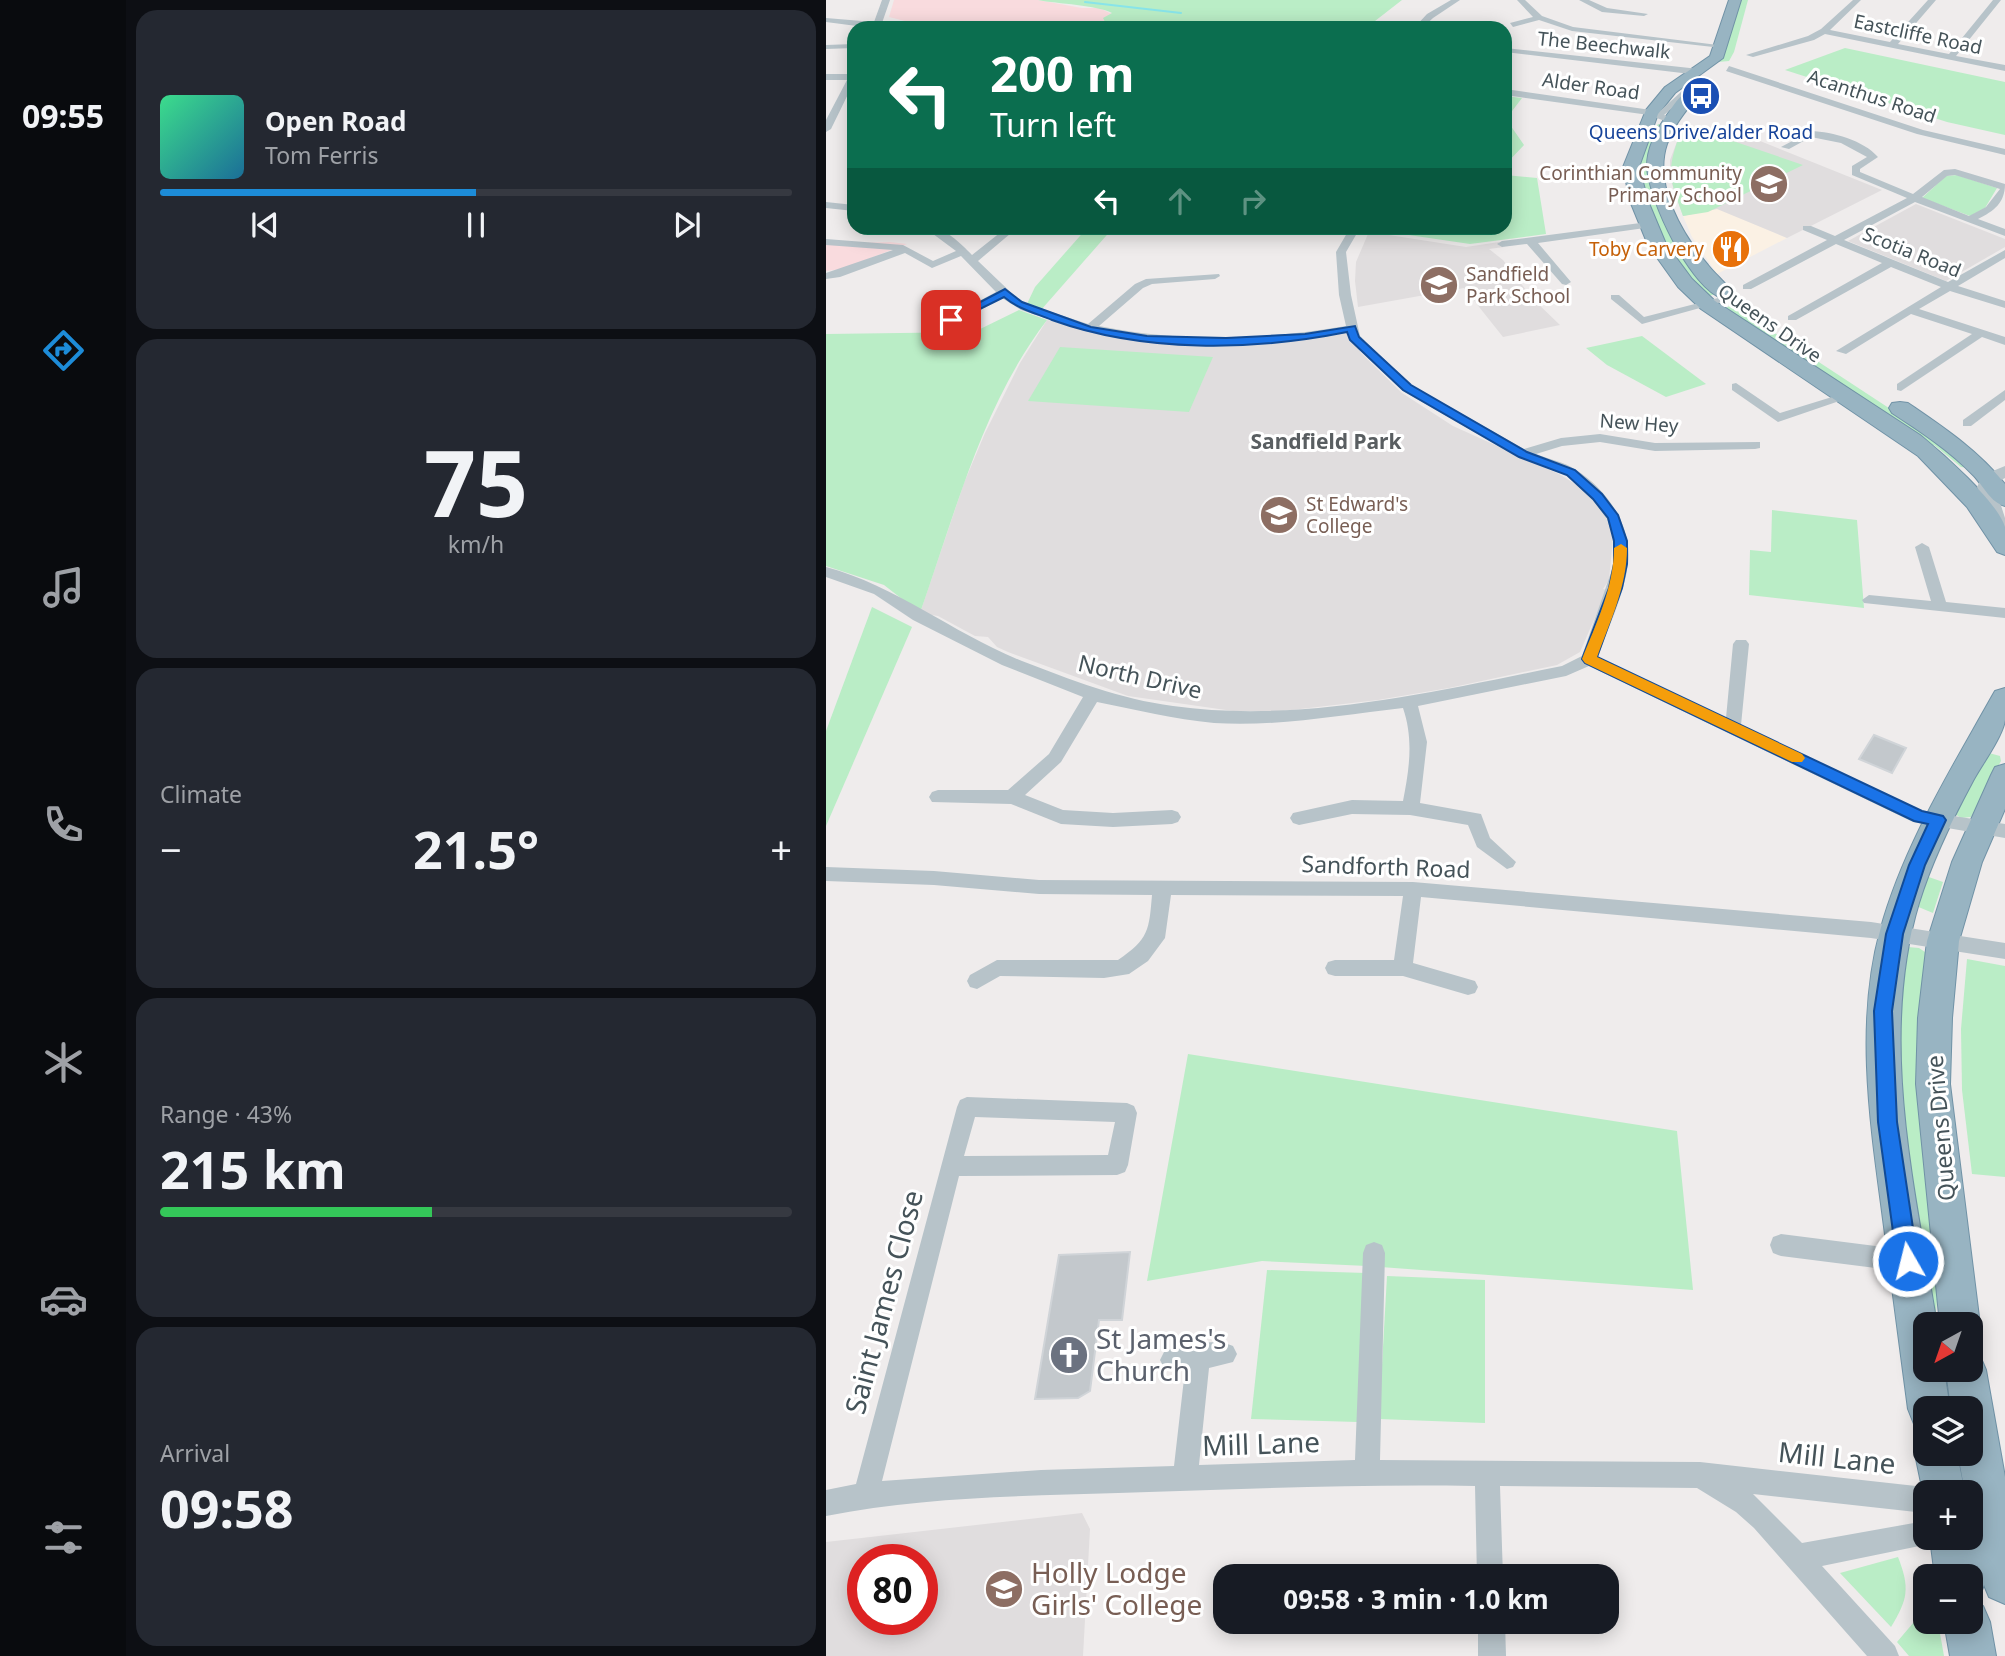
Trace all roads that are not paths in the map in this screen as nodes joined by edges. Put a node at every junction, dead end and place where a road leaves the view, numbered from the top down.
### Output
1 (886, 0) edge
2 (1456, 0) edge
3 (1521, 0) edge
4 (1583, 0) edge
5 (1735, 0) edge
6 (1857, 0) edge
7 (1932, 0) edge
8 (1997, 0) edge
9 (1539, 18) junction
10 (826, 20) edge
11 (879, 21) edge
12 (1425, 21) edge
13 (847, 22) edge
14 (1513, 25) dead end
15 (1824, 31) junction
16 (1635, 36) junction
17 (1744, 41) dead end
18 (1892, 45) junction
19 (847, 46) edge
20 (1722, 46) junction
21 (826, 47) edge
22 (1512, 51) edge
23 (1750, 55) dead end
24 (1951, 57) junction
25 (1729, 69) junction
26 (2004, 74) edge
27 (847, 75) edge
28 (826, 77) edge
29 (1704, 77) junction
30 (847, 88) edge
31 (1512, 93) edge
32 (826, 108) edge
33 (838, 108) junction
34 (1651, 113) junction
35 (1670, 120) junction
36 (826, 129) edge
37 (1786, 147) dead end
38 (2005, 152) edge
39 (1872, 156) junction
40 (1886, 156) dead end
41 (2005, 187) edge
42 (1915, 198) junction
43 (826, 205) edge
44 (847, 207) edge
45 (1970, 219) junction
46 (1648, 225) junction
47 (1807, 228) dead end
48 (2005, 233) edge
49 (944, 235) edge
50 (1003, 235) edge
51 (1351, 235) edge
52 (1834, 240) junction
53 (1530, 241) junction
54 (826, 242) edge
55 (1502, 244) dead end
56 (906, 248) junction
57 (962, 252) junction
58 (2005, 253) edge
59 (973, 260) junction
60 (1890, 263) junction
61 (1986, 265) junction
62 (2005, 271) edge
63 (826, 276) edge
64 (1215, 276) dead end
65 (1566, 282) dead end
66 (1950, 287) junction
67 (1747, 288) dead end
68 (1005, 292) junction
69 (1615, 297) dead end
70 (1730, 299) junction
71 (1708, 305) junction
72 (2005, 305) edge
73 (1910, 310) junction
74 (1792, 318) dead end
75 (951, 320) dead end
76 (1352, 328) junction
77 (1089, 329) junction
78 (1981, 333) junction
79 (2005, 341) edge
80 (1842, 351) dead end
81 (1736, 387) dead end
82 (1855, 387) junction
83 (1901, 387) dead end
84 (2005, 394) edge
85 (1967, 422) dead end
86 (1755, 445) dead end
87 (1523, 454) junction
88 (1953, 474) junction
89 (1999, 482) edge
90 (2004, 545) edge
91 (1922, 547) dead end
92 (826, 572) edge
93 (1869, 600) dead end
94 (1940, 607) junction
95 (2005, 613) edge
96 (1741, 644) dead end
97 (1590, 659) junction
98 (1093, 695) junction
99 (1409, 702) junction
100 (2000, 719) edge
101 (1733, 727) junction
102 (2005, 775) edge
103 (938, 797) dead end
104 (1012, 797) junction
105 (1410, 808) junction
106 (1172, 817) dead end
107 (1299, 818) dead end
108 (1938, 820) junction
109 (1994, 829) edge
110 (1507, 862) dead end
111 (826, 874) edge
112 (1162, 888) junction
113 (1413, 889) junction
114 (1895, 934) junction
115 (1943, 942) junction
116 (2005, 951) edge
117 (1335, 968) dead end
118 (1403, 968) junction
119 (977, 981) dead end
120 (1468, 987) dead end
121 (951, 1166) junction
122 (1781, 1245) dead end
123 (1374, 1253) dead end
124 (1908, 1261) junction
125 (1958, 1312) edge
126 (1225, 1354) dead end
127 (1198, 1357) junction
128 (1172, 1360) dead end
129 (1967, 1382) edge
130 (1927, 1396) edge
131 (1367, 1472) junction
132 (1487, 1472) junction
133 (1700, 1475) junction
134 (1185, 1478) junction
135 (1974, 1480) edge
136 (866, 1495) junction
137 (1913, 1499) edge
138 (826, 1503) edge
139 (1913, 1536) edge
140 (1983, 1537) edge
141 (1798, 1557) junction
142 (1490, 1564) edge
143 (2005, 1581) edge
144 (1491, 1634) edge
145 (1969, 1634) edge
146 (1492, 1656) edge
147 (1885, 1656) edge
148 (1973, 1656) edge

1 - 11 street
2 - 12 street
3 - 9 street
4 - 16 street
5 - 20 highway
6 - 15 street
7 - 18 street
8 - 24 street
9 - 14 street
9 - 16 street
10 - 13 street
15 - 18 street, Eastcliffe Road
15 - 23 street
16 - 20 street
17 - 25 highway
18 - 24 street, Eastcliffe Road
19 - 21 street
20 - 29 highway
22 - 29 street, The Beechwalk
24 - 26 street, Eastcliffe Road
25 - 29 highway
25 - 38 street, Acanthus Road
27 - 28 street
29 - 34 highway, Queens Drive
29 - 34 street
29 - 35 highway, Queens Drive
30 - 33 street
31 - 34 street, Alder Road
32 - 33 street
33 - 36 street
34 - 35 street, Alder Road
34 - 46 highway, Queens Drive
35 - 70 highway, Queens Drive
37 - 39 street
39 - 40 street
39 - 42 street
41 - 42 street
41 - 45 street
42 - 45 street
42 - 52 street
43 - 44 street
45 - 48 street
46 - 53 street
46 - 71 highway, Queens Drive
47 - 52 street, Scotia Road
49 - 57 street
50 - 59 street
51 - 76 street
52 - 60 street, Scotia Road
52 - 67 street
53 - 55 street
53 - 65 street
54 - 56 street
56 - 57 street
56 - 63 street
57 - 59 street
58 - 61 street
59 - 68 street
60 - 66 street, Scotia Road
60 - 74 street
61 - 62 street
61 - 66 street
64 - 77 street
66 - 72 street, Scotia Road
66 - 73 street
68 - 75 street
68 - 77 street
69 - 71 street
70 - 71 street
70 - 82 highway, Queens Drive
71 - 82 highway, Queens Drive
73 - 78 street
73 - 80 street
76 - 77 street
76 - 87 street
78 - 79 street
78 - 83 street
81 - 82 street
82 - 88 highway, Queens Drive
82 - 89 highway, Queens Drive
84 - 85 street
86 - 87 street, New Hey
87 - 97 street
88 - 89 street, Queens Drive
88 - 90 highway, Queens Drive
89 - 90 street
91 - 94 street
92 - 98 street, North Drive
93 - 94 street
94 - 95 street
96 - 101 street
97 - 99 street, North Drive
97 - 101 street
98 - 99 street, North Drive
98 - 104 street
99 - 105 street
100 - 108 highway
101 - 108 street
102 - 109 highway, Queens Drive
103 - 104 street
104 - 106 street
105 - 107 street
105 - 110 street
108 - 109 street
108 - 114 highway
109 - 115 highway, Queens Drive
111 - 112 street, Sandforth Road
112 - 113 street, Sandforth Road
112 - 119 street
113 - 114 street, Sandforth Road
113 - 118 street
114 - 115 street, Sandforth Road
114 - 124 highway
115 - 116 street, Sandforth Road
115 - 125 highway, Queens Drive
117 - 118 street
118 - 120 street
121 - 121 street, Saint James Close
121 - 136 street, Saint James Close
122 - 124 street
123 - 131 street
124 - 130 highway
126 - 127 street
127 - 128 street
127 - 134 street
129 - 135 highway
131 - 132 street, Mill Lane
131 - 134 street, Mill Lane
132 - 133 street, Mill Lane
132 - 142 street
133 - 137 street, Mill Lane
133 - 141 street
134 - 136 street, Mill Lane
136 - 138 street, Mill Lane
139 - 141 street
140 - 143 highway
141 - 147 street
144 - 146 street
145 - 148 highway

